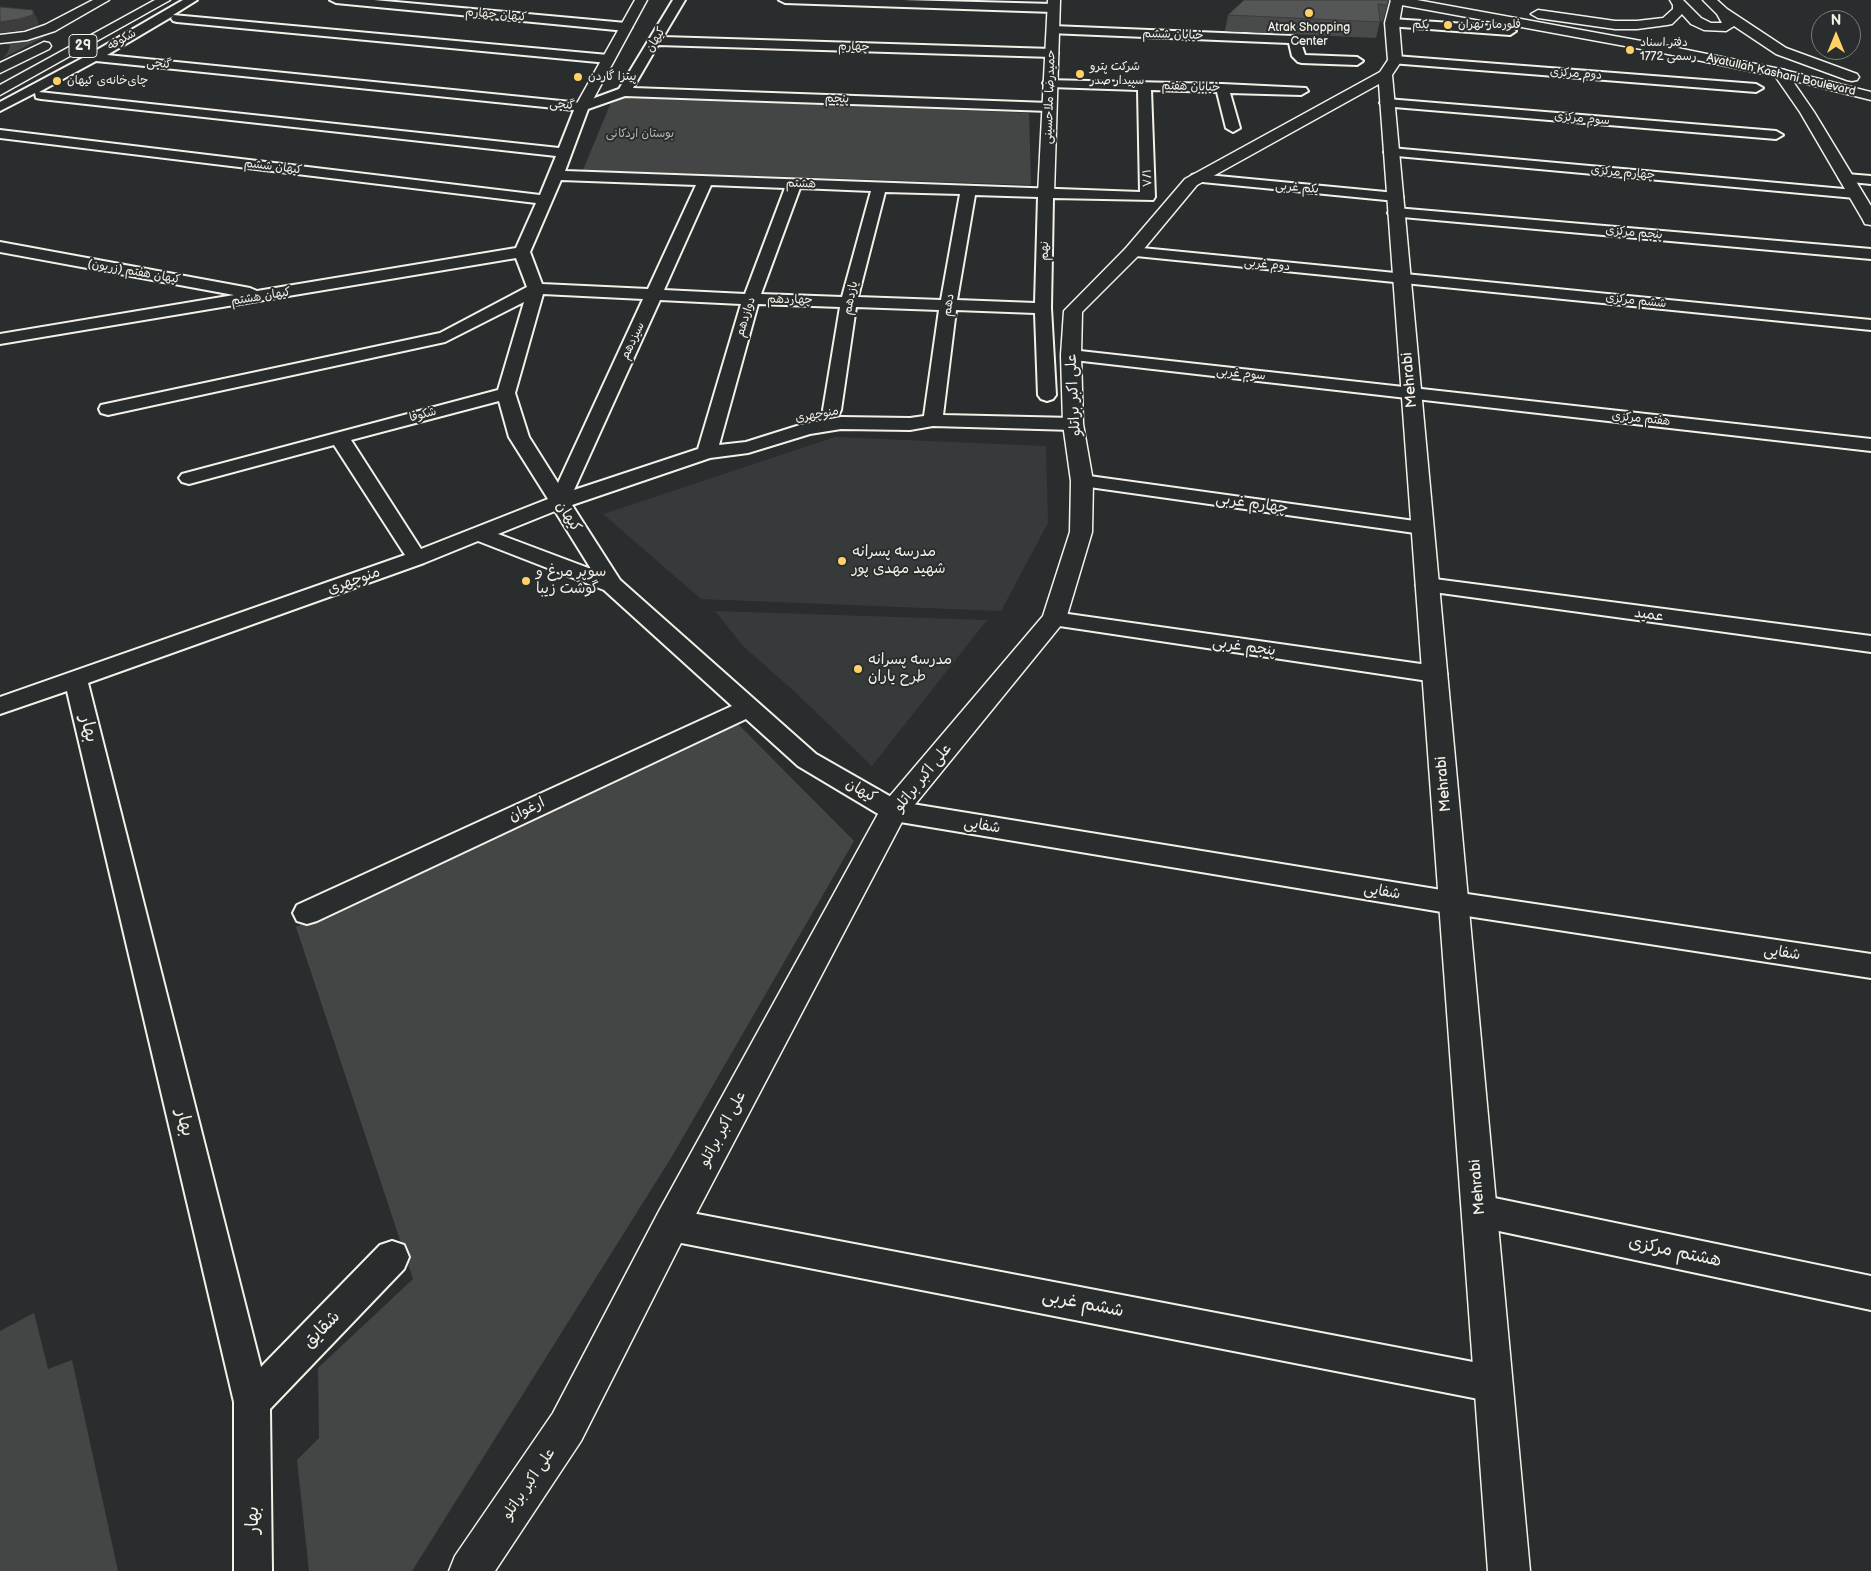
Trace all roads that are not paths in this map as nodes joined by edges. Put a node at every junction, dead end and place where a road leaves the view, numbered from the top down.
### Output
1 (164, 0) edge
2 (191, 0) edge
3 (336, 0) edge
4 (641, 0) edge
5 (679, 0) edge
6 (785, 0) edge
7 (1396, 0) edge
8 (1462, 0) edge
9 (1709, 0) edge
10 (1678, 2) edge
11 (1054, 4) edge
12 (108, 5) edge
13 (1722, 12) junction
14 (1538, 14) junction
15 (178, 18) dead end
16 (1392, 23) junction
17 (626, 27) junction
18 (1053, 30) junction
19 (1510, 31) dead end
20 (0, 38) edge
21 (656, 41) junction
22 (1052, 53) junction
23 (99, 54) junction
24 (608, 59) junction
25 (1357, 61) dead end
26 (1390, 68) junction
27 (0, 69) edge
28 (1780, 73) junction
29 (1050, 83) junction
30 (1144, 86) junction
31 (1222, 88) junction
32 (1756, 88) dead end
33 (0, 91) edge
34 (1301, 91) dead end
35 (624, 92) junction
36 (41, 95) dead end
37 (1871, 96) edge
38 (1387, 103) junction
39 (0, 107) edge
40 (1049, 107) junction
41 (582, 108) junction
42 (1233, 128) dead end
43 (0, 134) edge
44 (1776, 135) dead end
45 (1391, 152) junction
46 (565, 153) junction
47 (556, 176) junction
48 (1198, 178) junction
49 (1846, 178) junction
50 (706, 180) junction
51 (1871, 180) edge
52 (794, 184) junction
53 (878, 188) junction
54 (968, 191) junction
55 (1046, 194) junction
56 (1856, 194) junction
57 (546, 200) junction
58 (1396, 205) junction
59 (1871, 220) edge
60 (0, 247) edge
61 (522, 252) junction
62 (1132, 252) junction
63 (1871, 254) edge
64 (1402, 278) junction
65 (536, 289) junction
66 (655, 294) junction
67 (267, 296) junction
68 (751, 299) junction
69 (849, 301) junction
70 (948, 306) junction
71 (1043, 308) junction
72 (1871, 324) edge
73 (0, 339) edge
74 (1071, 355) junction
75 (506, 393) junction
76 (1411, 393) junction
77 (1047, 395) dead end
78 (108, 409) dead end
79 (832, 410) junction
80 (933, 420) junction
81 (1073, 424) junction
82 (339, 437) junction
83 (1871, 445) edge
84 (707, 453) junction
85 (189, 478) dead end
86 (1082, 481) junction
87 (558, 502) junction
88 (1422, 528) junction
89 (478, 534) junction
90 (417, 558) junction
91 (612, 585) junction
92 (1427, 585) junction
93 (1054, 619) junction
94 (1871, 644) edge
95 (1435, 674) junction
96 (76, 680) junction
97 (0, 706) edge
98 (748, 708) junction
99 (894, 811) junction
100 (1454, 903) junction
101 (307, 913) dead end
102 (1871, 966) edge
103 (1480, 1211) junction
104 (671, 1224) junction
105 (392, 1257) dead end
106 (1871, 1293) edge
107 (1494, 1384) junction
108 (252, 1402) junction
109 (253, 1571) edge
110 (470, 1571) edge
111 (1509, 1571) edge

1 - 33 main road, 29
2 - 23 street, شکوفه
3 - 17 street, کیهان چهارم
4 - 17 main road
5 - 21 street, کیهان
6 - 11 street
7 - 16 main road, Mehrabi
7 - 28 main road, Ayatullah Kashani Boulevard
8 - 14 main road, Ayatullah Kashani Boulevard
9 - 13 main road
10 - 13 main road
10 - 14 main road
11 - 18 main road, حمیدرضا ملاحسینی
12 - 20 main road
12 - 27 main road, 29
13 - 14 main road, Ayatullah Kashani Boulevard
15 - 24 street
16 - 19 street, یکم
16 - 26 main road, Mehrabi
17 - 24 main road
18 - 22 main road, حمیدرضا ملاحسینی
18 - 25 street, خیابان ششم
21 - 22 street, چهارم
21 - 35 street, کیهان
22 - 29 main road, حمیدرضا ملاحسینی
23 - 39 street, شکوفه
23 - 41 street, گنجی
24 - 41 main road
26 - 32 street, دوم مرکزی
26 - 38 main road, Mehrabi
26 - 48 main road, علی اکبر براتلو
28 - 37 main road, Ayatullah Kashani Boulevard
28 - 49 main road
29 - 30 street, خیابان هفتم
29 - 40 main road, حمیدرضا ملاحسینی
30 - 31 street, خیابان هفتم
30 - 55 street, ۷/۱
31 - 34 street, خیابان هفتم
31 - 42 street
35 - 40 street, پنجم
35 - 41 street
36 - 46 street
38 - 44 street, سوم مرکزی
38 - 45 main road, Mehrabi
40 - 55 main road, حمیدرضا ملاحسینی
41 - 46 street
43 - 57 street, کیهان ششم
45 - 56 street, چهارم مرکزی
45 - 58 main road, Mehrabi
46 - 47 street
47 - 50 street, هشتم
47 - 57 street
48 - 58 street, یکم غربی
48 - 62 main road, علی اکبر براتلو
49 - 51 street
49 - 56 main road
50 - 52 street, هشتم
50 - 66 street, سیزدهم
52 - 53 street, هشتم
52 - 68 street, دوازدهم
53 - 54 street, هشتم
53 - 69 street, یازدهم
54 - 55 street, هشتم
54 - 70 street, دهم
55 - 71 street, نهم
56 - 59 main road
57 - 61 street
58 - 63 street, پنجم مرکزی
58 - 64 main road, Mehrabi
60 - 67 street, کیهان هفتم (زریون)
61 - 65 street
61 - 67 street, کیهان هشتم
62 - 64 street, دوم غربی
62 - 74 main road, علی اکبر براتلو
64 - 72 street, ششم مرکزی
64 - 76 main road, Mehrabi
65 - 66 street, چهاردهم
65 - 75 street
65 - 78 street
66 - 68 street, چهاردهم
66 - 87 street, سیزدهم
67 - 73 street, کیهان هشتم
68 - 69 street, چهاردهم
68 - 84 street, دوازدهم
69 - 70 street, چهاردهم
69 - 79 street, یازدهم
70 - 71 street, چهاردهم
70 - 80 street, دهم
71 - 77 street, نهم
74 - 76 street, سوم غربی
74 - 81 main road, علی اکبر براتلو
75 - 82 street, شکوفا
75 - 87 street, کیهان
76 - 83 street, هفتم مرکزی
76 - 88 main road, Mehrabi
79 - 80 street, منوچهری
79 - 84 street, منوچهری
80 - 81 street, منوچهری
80 - 84 street, منوچهری
81 - 86 main road, علی اکبر براتلو
82 - 85 street, شکوفا
82 - 90 street
84 - 87 street, منوچهری
86 - 88 street, چهارم غربی
86 - 93 main road, علی اکبر براتلو
87 - 89 street, منوچهری
87 - 91 street, کیهان
88 - 92 main road, Mehrabi
89 - 90 street, منوچهری
89 - 91 street
90 - 96 street, منوچهری
91 - 98 street, کیهان
92 - 94 street, عمید
92 - 95 main road, Mehrabi
93 - 95 street, پنجم غربی
93 - 99 main road, علی اکبر براتلو
95 - 100 main road, Mehrabi
96 - 97 street, منوچهری
96 - 108 street, بهار
98 - 99 street, کیهان
98 - 101 street, ارغوان
99 - 100 street, شفایی
99 - 104 main road, علی اکبر براتلو
100 - 102 street, شفایی
100 - 103 main road, Mehrabi
103 - 106 street, هشتم مرکزی
103 - 107 main road, Mehrabi
104 - 107 street, ششم غربی
104 - 110 main road, علی اکبر براتلو
105 - 108 street, شقایق
107 - 111 main road, Mehrabi
108 - 109 street, بهار

